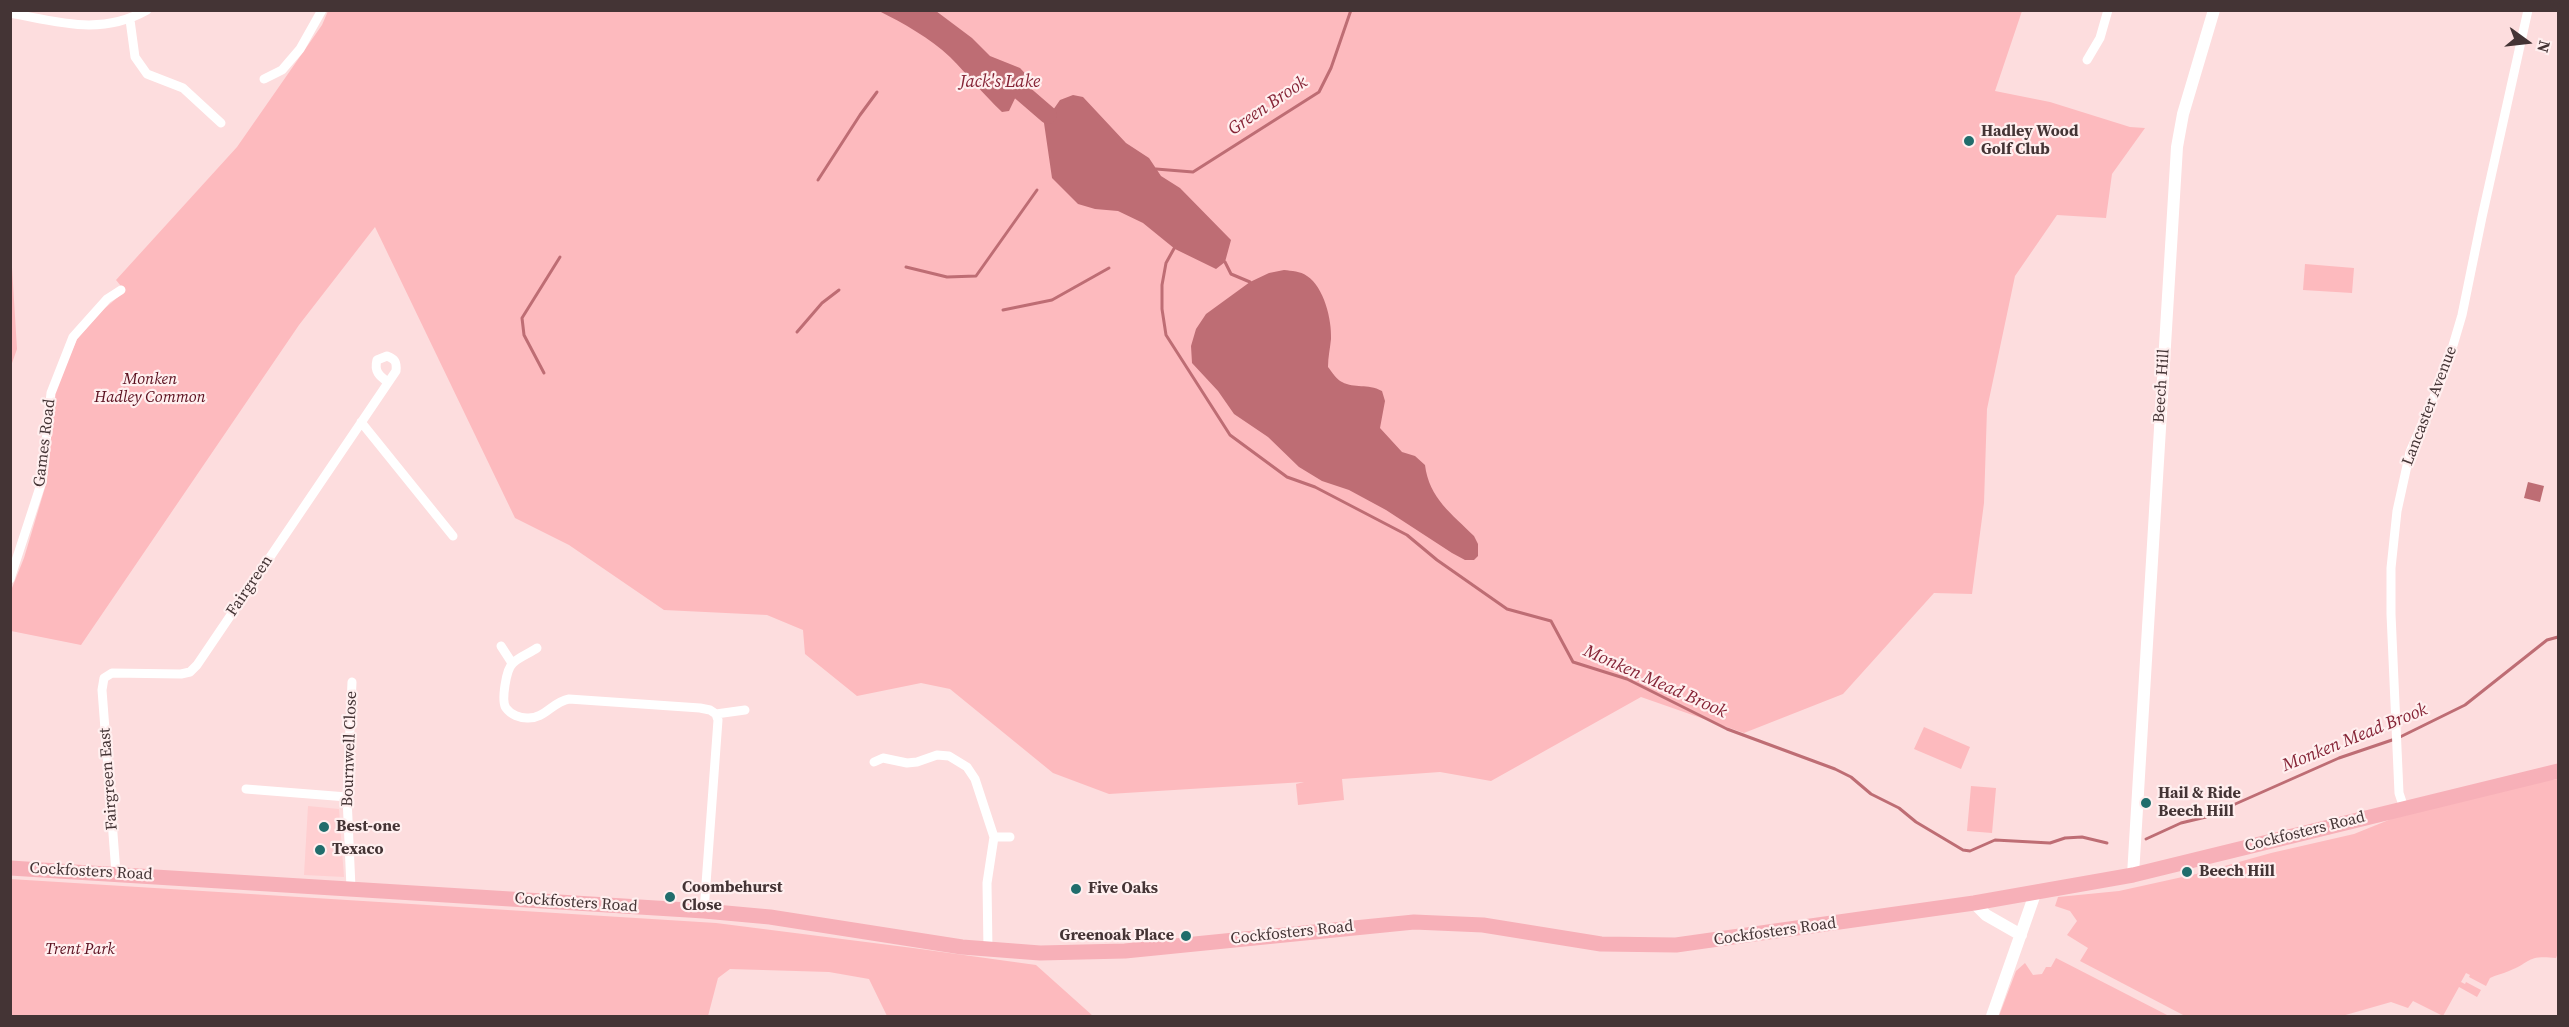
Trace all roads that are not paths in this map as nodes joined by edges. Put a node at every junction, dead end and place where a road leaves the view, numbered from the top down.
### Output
1 (147, 10) edge
2 (322, 10) edge
3 (2108, 10) edge
4 (2214, 10) edge
5 (2528, 10) edge
6 (10, 12) edge
7 (130, 20) junction
8 (2087, 60) dead end
9 (264, 79) dead end
10 (221, 123) dead end
11 (121, 290) dead end
12 (388, 382) dead end
13 (361, 422) junction
14 (453, 536) dead end
15 (10, 579) edge
16 (501, 646) dead end
17 (537, 648) dead end
18 (512, 663) junction
19 (352, 682) dead end
20 (102, 684) joint
21 (745, 710) dead end
22 (716, 714) junction
23 (874, 762) dead end
24 (2559, 771) edge
25 (246, 789) dead end
26 (347, 797) junction
27 (2404, 808) junction
28 (993, 837) junction
29 (1010, 837) dead end
30 (10, 868) edge
31 (116, 873) junction
32 (2133, 875) junction
33 (351, 888) junction
34 (2036, 891) junction
35 (1974, 903) junction
36 (704, 911) junction
37 (2021, 935) junction
38 (988, 950) junction
39 (1992, 1017) edge

1 - 7 street
2 - 9 street
3 - 8 street
4 - 32 street, Beech Hill
5 - 27 street, Lancaster Avenue
6 - 7 street
7 - 10 street
11 - 15 street, Games Road
12 - 13 street, Fairgreen
13 - 14 street
13 - 20 street, Fairgreen
16 - 18 street
17 - 18 street
18 - 22 street
19 - 26 street, Bournwell Close
20 - 31 street, Fairgreen East
21 - 22 street
22 - 36 street
23 - 28 street
24 - 27 main road, Cockfosters Road
25 - 26 street
26 - 33 street, Bournwell Close
27 - 32 main road, Cockfosters Road
28 - 29 street
28 - 38 street
30 - 31 main road, Cockfosters Road
31 - 33 main road, Cockfosters Road
32 - 34 main road, Cockfosters Road
33 - 36 main road, Cockfosters Road
34 - 35 main road, Cockfosters Road
34 - 37 street
35 - 37 street
35 - 38 main road, Cockfosters Road
36 - 38 main road, Cockfosters Road
37 - 39 street

